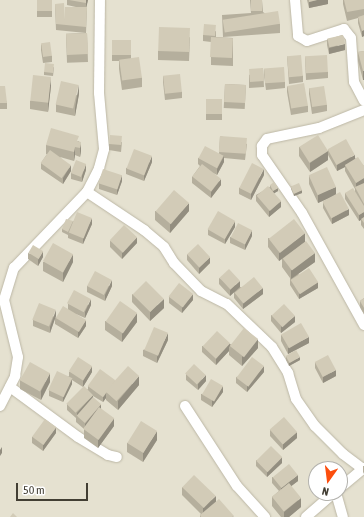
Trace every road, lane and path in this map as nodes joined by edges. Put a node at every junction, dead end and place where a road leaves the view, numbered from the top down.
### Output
1 (100, 0) edge
2 (295, 0) edge
3 (364, 101) edge
4 (364, 110) edge
5 (87, 192) junction
6 (364, 325) edge
7 (10, 387) junction
8 (0, 406) edge
9 (185, 406) dead end
10 (117, 457) dead end
11 (363, 468) edge
12 (348, 481) edge
13 (325, 501) edge
14 (338, 501) edge
15 (265, 517) edge
16 (306, 517) edge
17 (343, 517) edge

1 - 5 street
2 - 3 street
4 - 6 street
5 - 7 street
5 - 11 street
7 - 8 street
7 - 10 street
9 - 15 street
11 - 12 street
13 - 16 street
14 - 17 street

